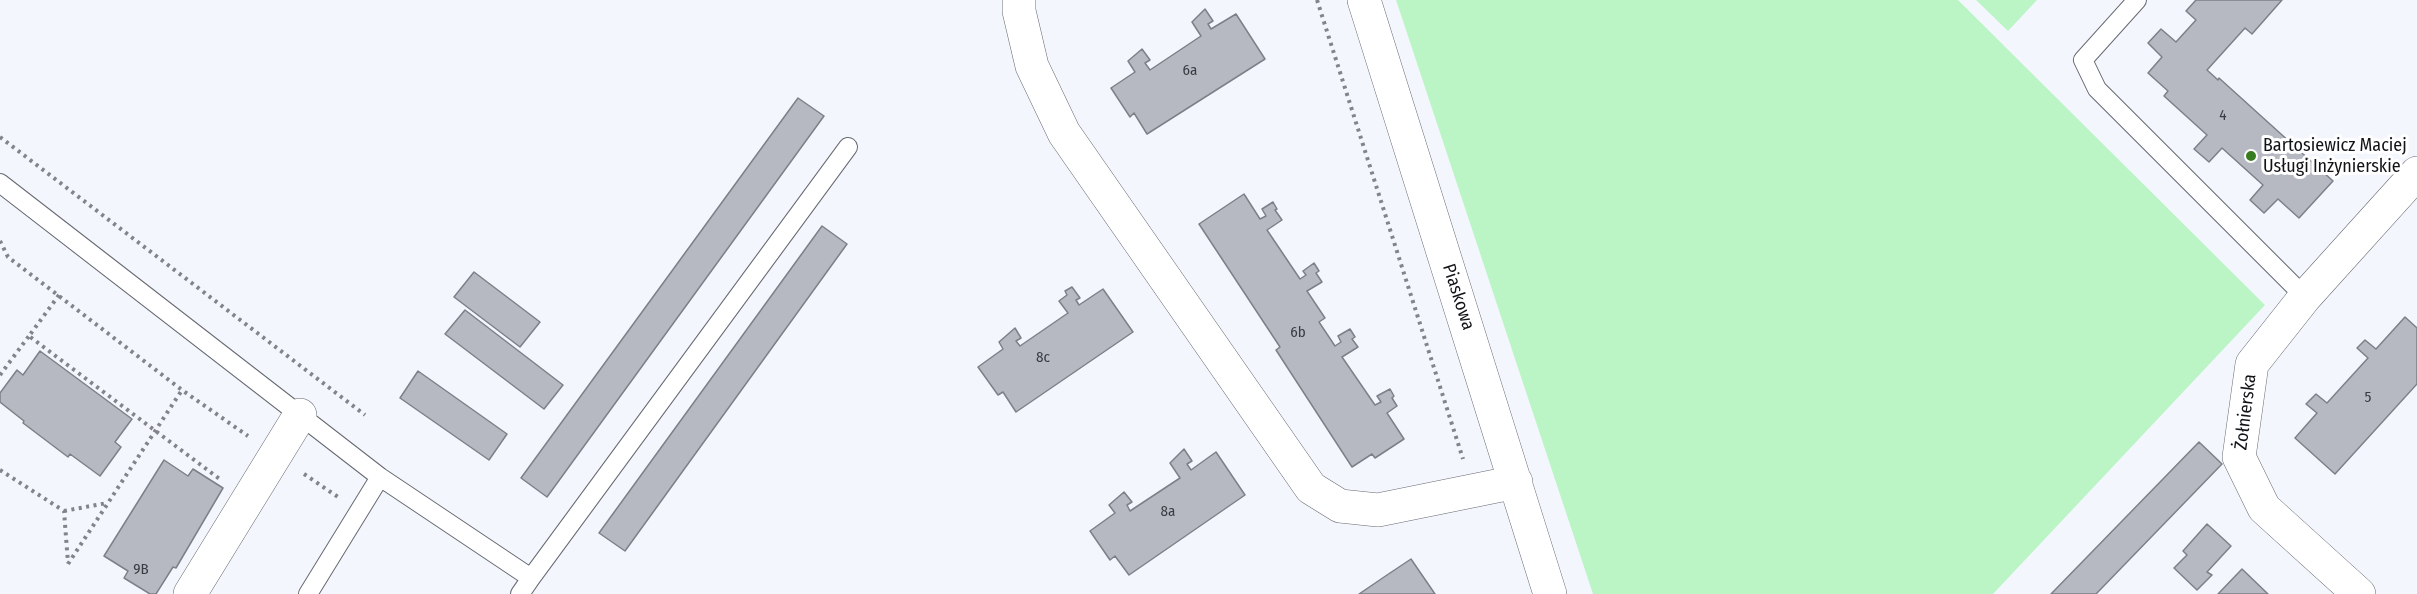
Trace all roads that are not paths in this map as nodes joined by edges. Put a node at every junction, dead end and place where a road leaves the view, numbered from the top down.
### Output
1 (1019, 0) edge
2 (1364, 0) edge
3 (2138, 0) edge
4 (848, 147) dead end
5 (2417, 173) edge
6 (0, 183) edge
7 (2305, 297) junction
8 (300, 415) junction
9 (380, 477) junction
10 (1516, 482) junction
11 (531, 578) junction
12 (190, 594) edge
13 (308, 594) edge
14 (520, 594) edge
15 (1550, 594) edge
16 (2359, 594) edge

1 - 10 street
2 - 10 street, Piaskowa
3 - 7 lane
4 - 11 lane
5 - 7 street, Żołnierska
6 - 8 lane
7 - 16 street, Żołnierska
8 - 9 lane
8 - 12 street
9 - 11 lane
9 - 13 lane
10 - 15 street, Piaskowa
11 - 14 lane

